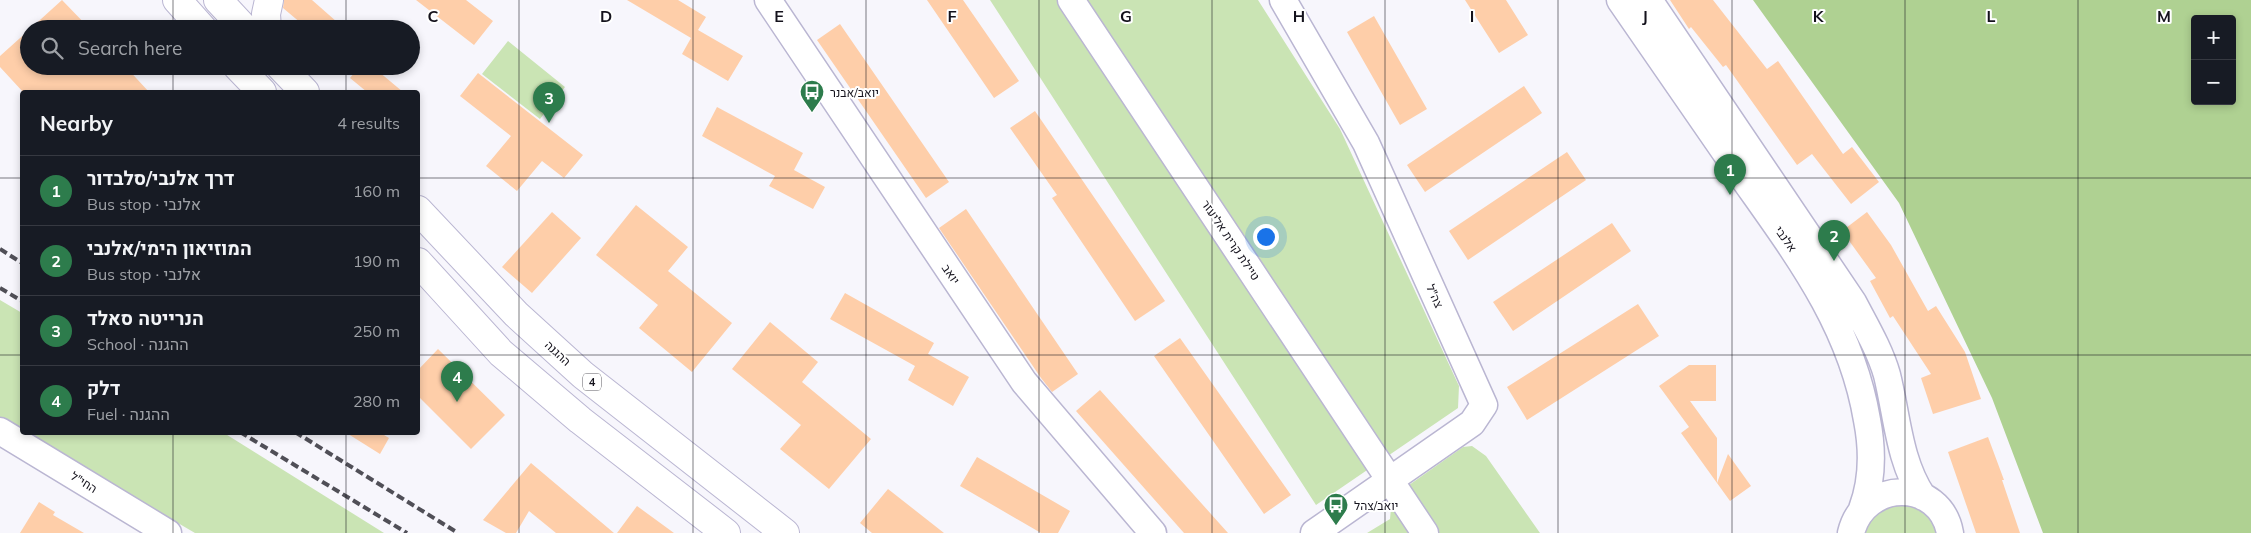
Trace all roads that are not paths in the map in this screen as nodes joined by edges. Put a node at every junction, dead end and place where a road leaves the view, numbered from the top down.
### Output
1 (269, 0) edge
2 (768, 0) edge
3 (1071, 0) edge
4 (1283, 0) edge
5 (1620, 0) edge
6 (1650, 0) edge
7 (207, 7) edge
8 (229, 20) edge
9 (267, 20) edge
10 (246, 75) edge
11 (260, 90) edge
12 (420, 212) edge
13 (420, 264) edge
14 (0, 431) edge
15 (1391, 480) junction
16 (1923, 497) junction
17 (1862, 509) junction
18 (168, 533) edge
19 (726, 533) edge
20 (785, 533) edge
21 (1154, 533) edge
22 (1314, 533) edge
23 (1424, 533) edge
24 (1851, 533) edge
25 (1950, 533) edge

1 - 9 highway
2 - 21 street, יואב
3 - 15 street, טיילת קרית אליעזר
4 - 15 street, צה"ל
5 - 17 street, אלנבי
6 - 16 street, אלנבי
7 - 8 highway
10 - 11 highway
12 - 20 highway, ההגנה / 4
13 - 19 highway
14 - 18 street, החי"ל
15 - 22 street, צה"ל
15 - 23 street, טיילת קרית אליעזר
16 - 17 street
16 - 25 street
17 - 24 street, אלנבי

